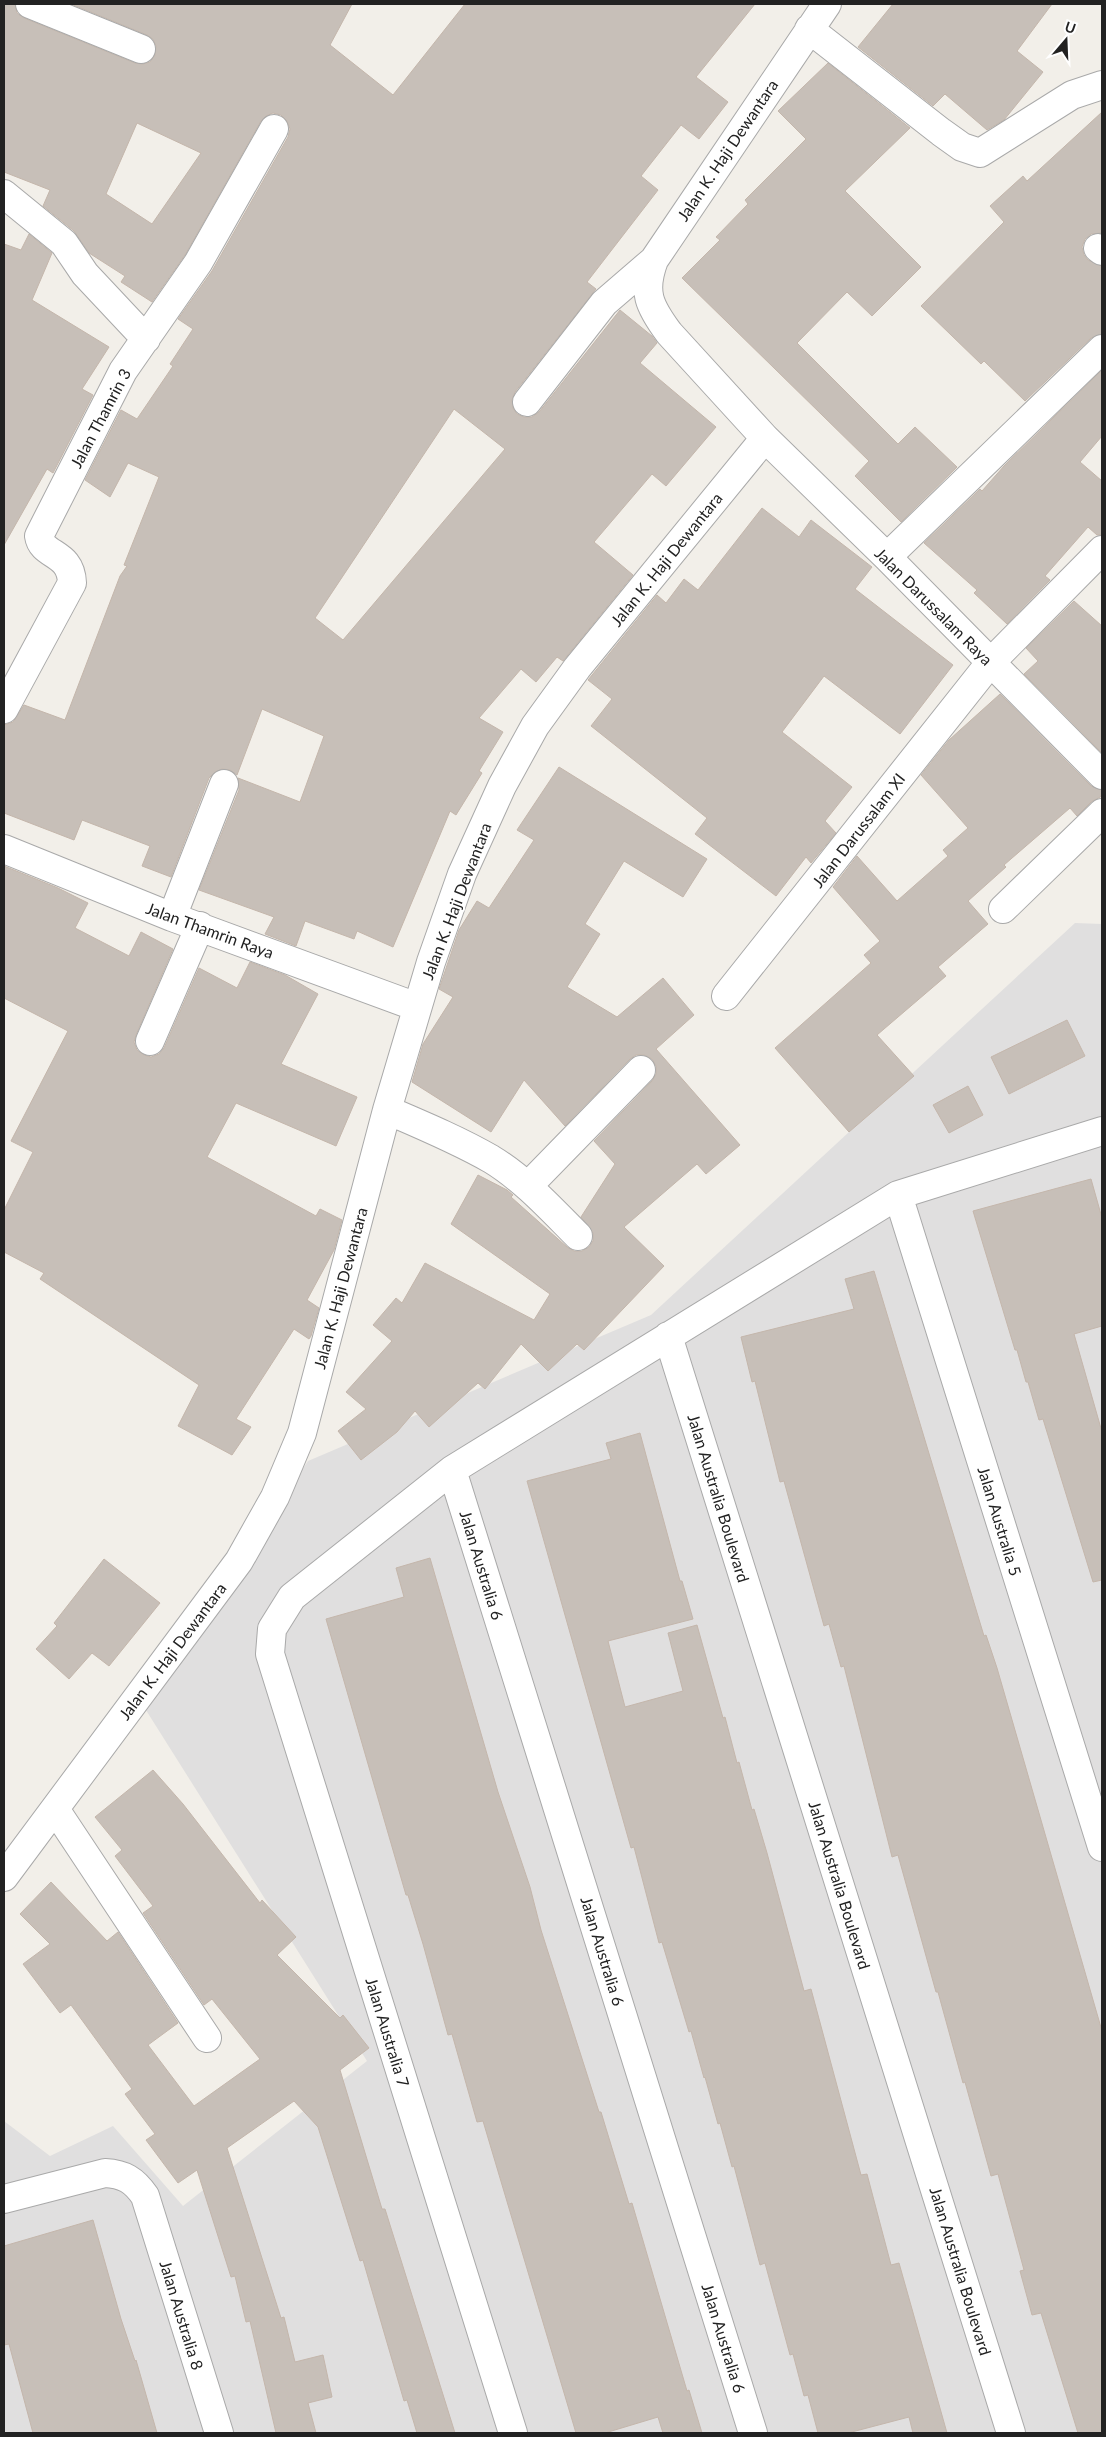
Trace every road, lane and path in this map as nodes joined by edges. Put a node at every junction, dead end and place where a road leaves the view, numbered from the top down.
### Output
1 (30, 4) edge
2 (826, 4) edge
3 (810, 29) junction
4 (141, 49) dead end
5 (1102, 85) edge
6 (274, 129) dead end
7 (4, 194) edge
8 (654, 260) junction
9 (146, 340) junction
10 (1102, 349) edge
11 (527, 402) dead end
12 (765, 438) junction
13 (1102, 550) edge
14 (887, 557) junction
15 (990, 663) junction
16 (4, 709) edge
17 (1102, 775) edge
18 (224, 784) dead end
19 (1102, 813) edge
20 (4, 849) edge
21 (1003, 910) dead end
22 (172, 917) junction
23 (200, 926) junction
24 (726, 996) dead end
25 (417, 1006) junction
26 (150, 1041) dead end
27 (641, 1070) dead end
28 (387, 1110) junction
29 (1102, 1131) edge
30 (528, 1186) junction
31 (898, 1195) junction
32 (578, 1236) dead end
33 (668, 1336) junction
34 (452, 1470) junction
35 (55, 1809) junction
36 (1102, 1847) edge
37 (4, 1877) edge
38 (207, 2038) dead end
39 (4, 2199) edge
40 (219, 2433) edge
41 (513, 2433) edge
42 (754, 2433) edge
43 (1011, 2433) edge

1 - 4 street
2 - 3 street, Jalan K. Haji Dewantara
3 - 5 street
3 - 8 street, Jalan K. Haji Dewantara
6 - 9 street, Jalan Thamrin 3
7 - 9 street
8 - 11 street
8 - 12 street, Jalan K. Haji Dewantara
9 - 16 street, Jalan Thamrin 3
10 - 14 street
12 - 14 street, Jalan Darussalam Raya
12 - 25 street, Jalan K. Haji Dewantara
13 - 15 street, Jalan Darussalam XI
14 - 15 street, Jalan Darussalam Raya
15 - 17 street, Jalan Darussalam Raya
15 - 24 street, Jalan Darussalam XI
18 - 22 street
19 - 21 street
20 - 22 street, Jalan Thamrin Raya
22 - 23 street, Jalan Thamrin Raya
23 - 25 street, Jalan Thamrin Raya
23 - 26 street
25 - 28 street, Jalan K. Haji Dewantara
27 - 30 street
28 - 30 street
28 - 35 street, Jalan K. Haji Dewantara
29 - 31 street
30 - 32 street
31 - 33 street
31 - 36 street, Jalan Australia 5
33 - 34 street
33 - 43 street, Jalan Australia Boulevard
34 - 41 street, Jalan Australia 7
34 - 42 street, Jalan Australia 6
35 - 37 street, Jalan K. Haji Dewantara
35 - 38 street
39 - 40 street, Jalan Australia 8

